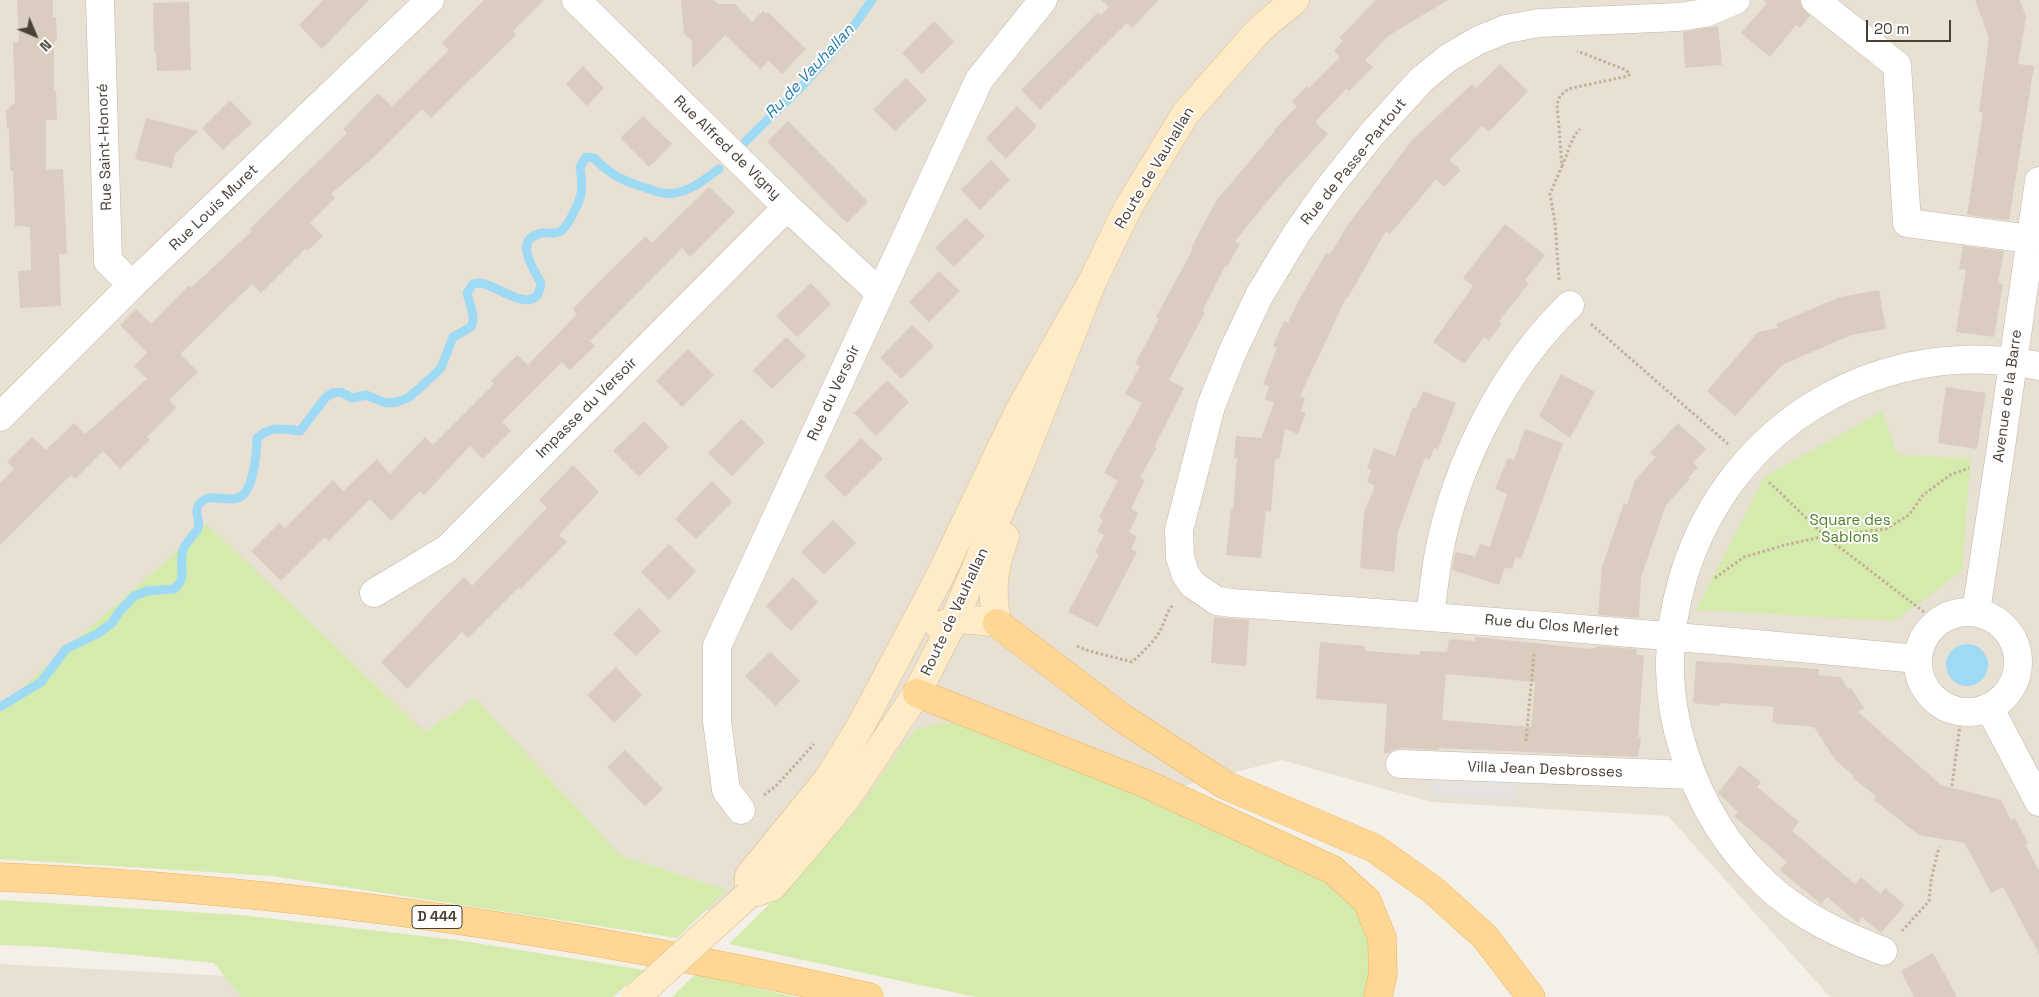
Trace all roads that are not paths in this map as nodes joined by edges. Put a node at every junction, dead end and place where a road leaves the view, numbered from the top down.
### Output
1 (100, 0) edge
2 (430, 0) edge
3 (576, 0) edge
4 (1043, 0) edge
5 (1295, 0) edge
6 (1736, 0) edge
7 (1815, 0) edge
8 (2039, 180) edge
9 (786, 207) junction
10 (2030, 240) junction
11 (1092, 282) junction
12 (132, 285) junction
13 (880, 293) junction
14 (1570, 306) road end
15 (2026, 363) edge
16 (0, 417) edge
17 (1020, 464) junction
18 (1192, 584) joint
19 (374, 593) dead end
20 (1976, 612) junction
21 (1430, 616) junction
22 (954, 620) junction
23 (997, 623) junction
24 (1671, 636) junction
25 (906, 639) junction
26 (1918, 659) junction
27 (917, 693) junction
28 (1989, 707) junction
29 (1400, 764) dead end
30 (1691, 775) junction
31 (2039, 802) edge
32 (741, 810) dead end
33 (0, 878) edge
34 (748, 894) junction
35 (1883, 952) road end
36 (636, 997) edge
37 (869, 997) edge
38 (1378, 997) edge
39 (1531, 997) edge

1 - 12 street, Rue Saint-Honoré
2 - 12 street, Rue Louis Muret
3 - 9 street, Rue Alfred de Vigny
4 - 13 street, Rue du Versoir
5 - 11 main road, Route de Vauhallan
6 - 18 street, Rue de Passe-Partout
7 - 10 street
8 - 10 street, Avenue de la Barre
9 - 13 street, Rue Alfred de Vigny
9 - 19 street, Impasse du Versoir
10 - 15 street, Avenue de la Barre
11 - 17 main road, Route de Vauhallan
11 - 25 main road, Route de Vauhallan
12 - 16 street, Rue Louis Muret
13 - 32 street, Rue du Versoir
14 - 21 street
15 - 20 street, Avenue de la Barre
15 - 24 street
17 - 22 main road, Route de Vauhallan
17 - 23 main road
18 - 21 street, Rue du Clos Merlet
20 - 26 street
20 - 28 street
21 - 24 street, Rue du Clos Merlet
22 - 23 main road
22 - 25 main road
22 - 27 main road, Route de Vauhallan
23 - 39 main road
24 - 26 street, Rue du Clos Merlet
24 - 30 street
25 - 27 main road
25 - 34 main road, Route de Vauhallan
26 - 28 street
27 - 34 main road, Route de Vauhallan
27 - 38 main road
28 - 31 street
29 - 30 street, Villa Jean Desbrosses
30 - 35 street
33 - 37 main road, D 444
34 - 36 main road, Route de Vauhallan, bridge

